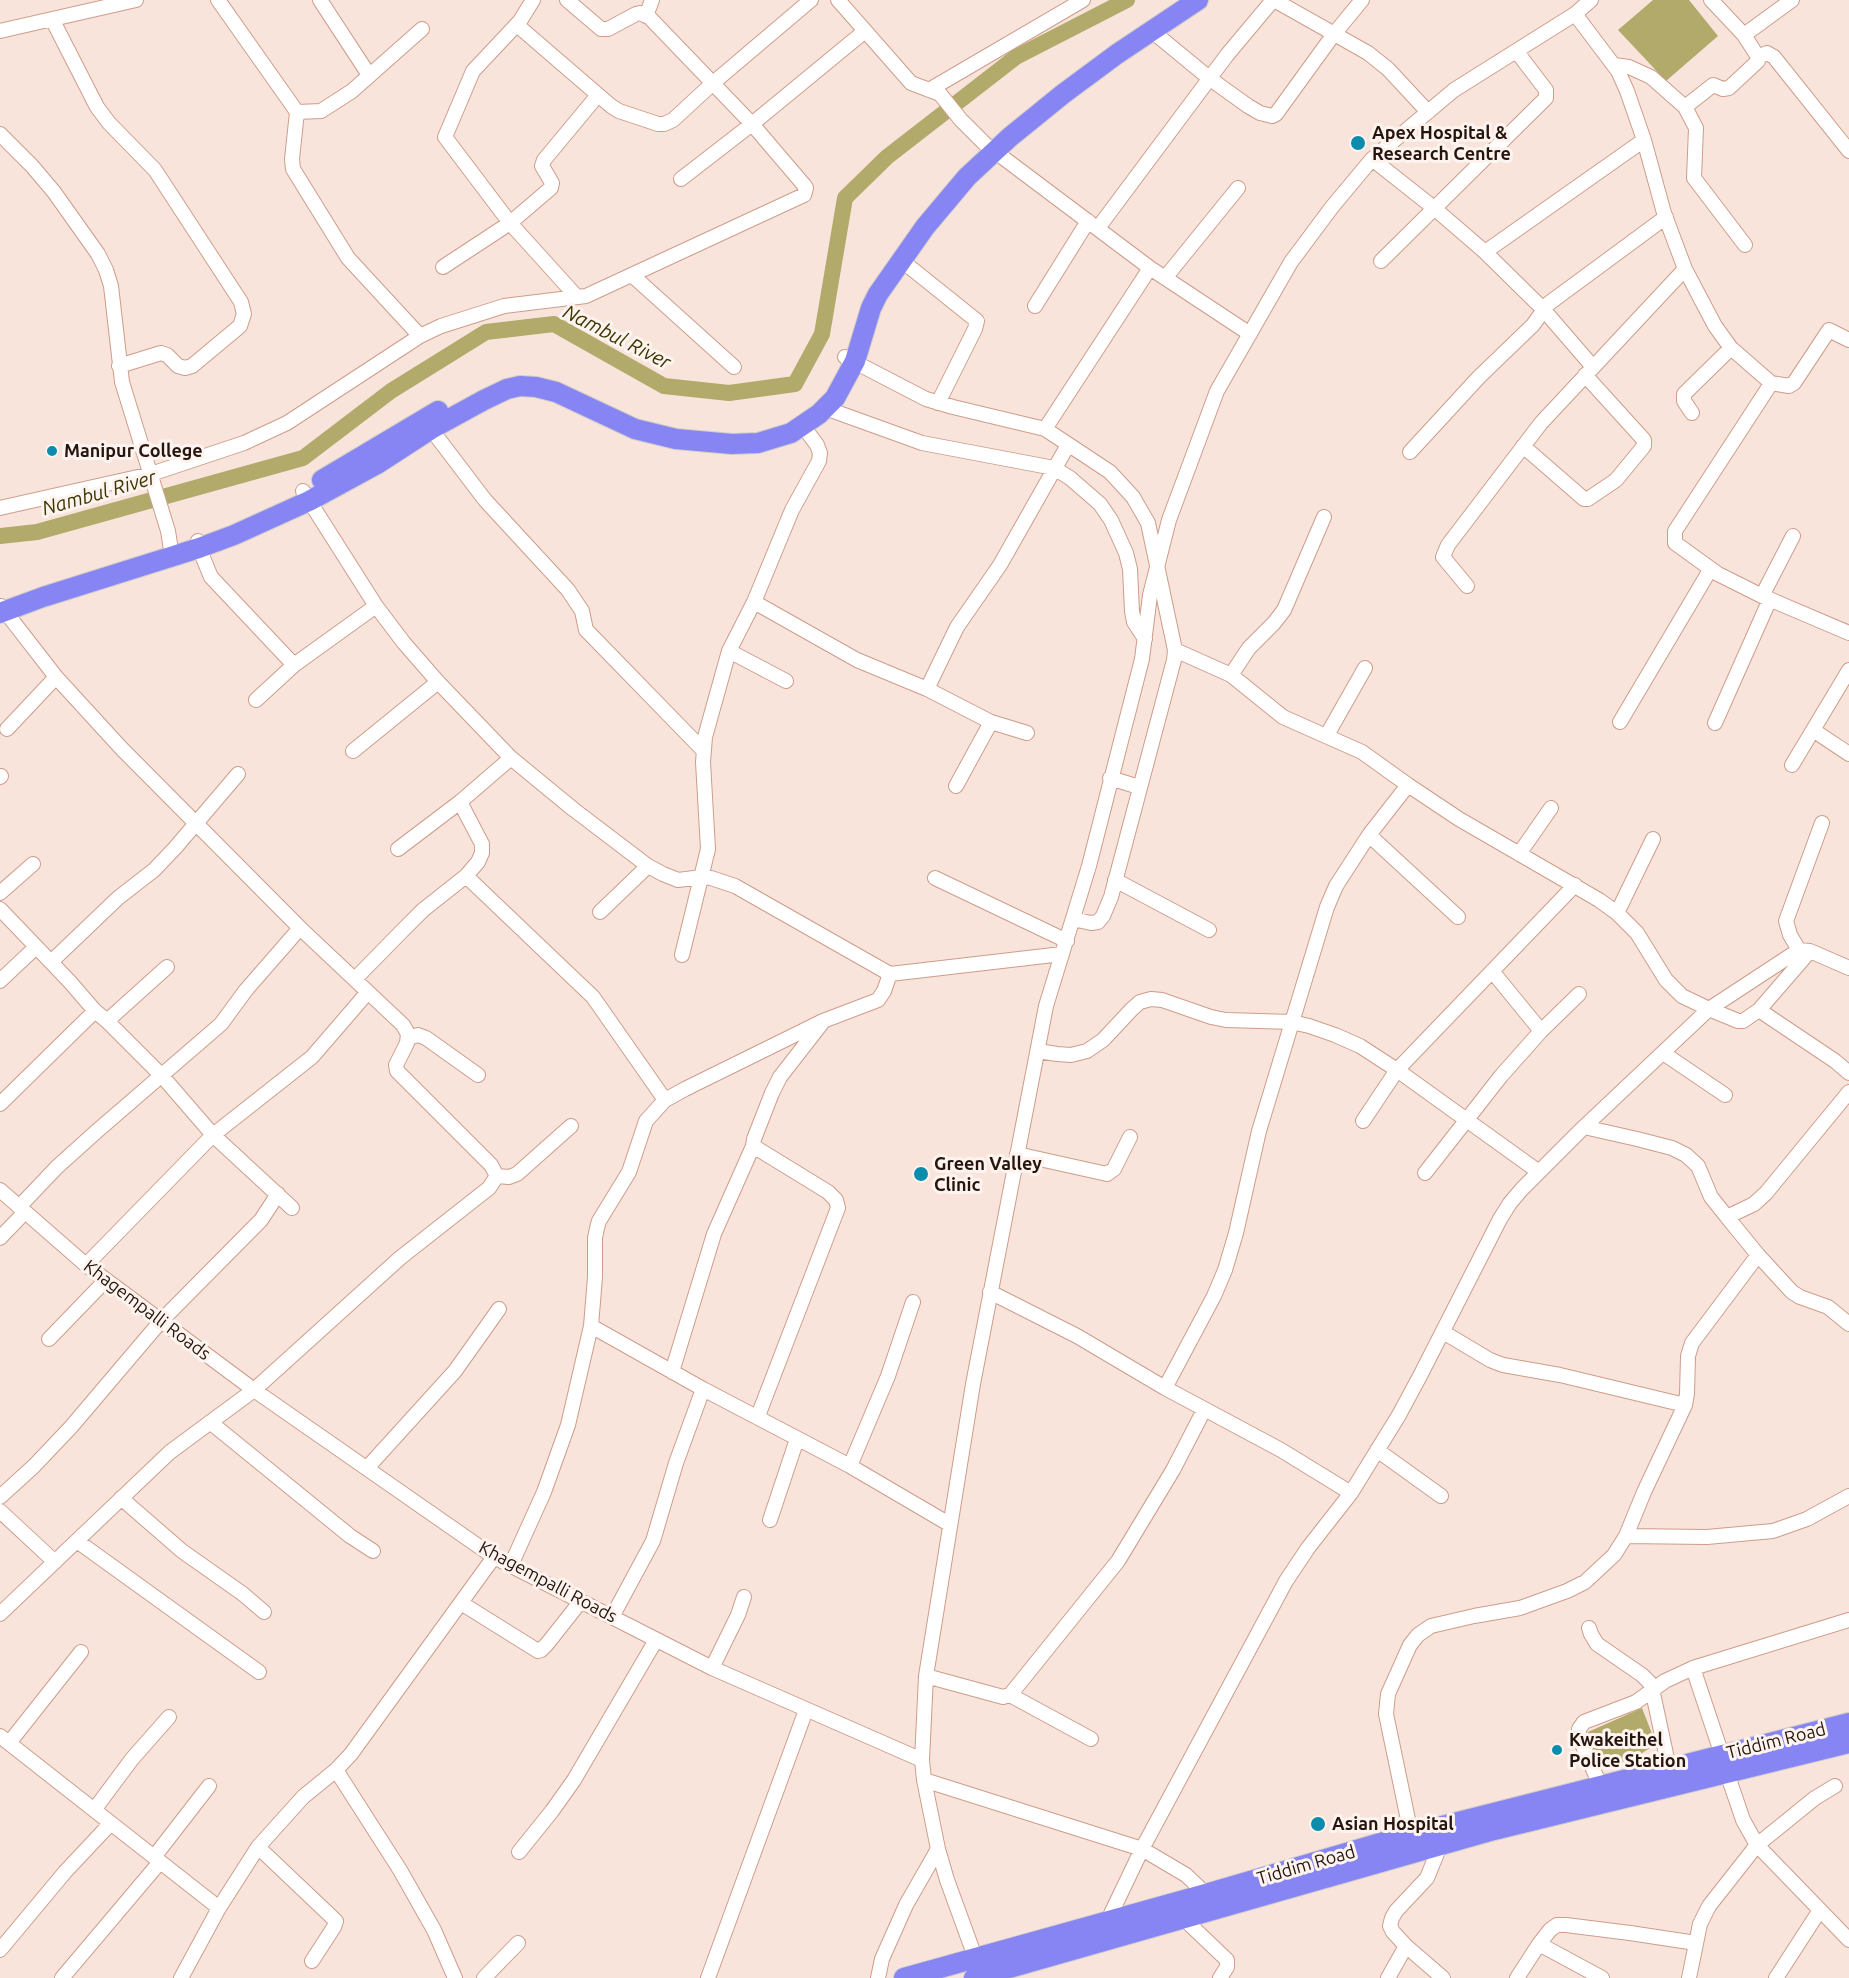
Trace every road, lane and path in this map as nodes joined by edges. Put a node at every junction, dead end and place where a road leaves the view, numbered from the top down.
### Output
1 (136, 0) edge
2 (218, 0) edge
3 (320, 0) edge
4 (533, 0) edge
5 (567, 0) edge
6 (652, 0) edge
7 (811, 0) edge
8 (838, 0) edge
9 (1083, 0) edge
10 (1178, 0) edge
11 (1198, 0) edge
12 (1274, 0) edge
13 (1362, 0) edge
14 (1591, 0) edge
15 (1711, 0) edge
16 (1792, 0) edge
17 (102, 4) edge
18 (1575, 14) junction
19 (646, 16) junction
20 (52, 20) junction
21 (517, 25) junction
22 (422, 28) dead end
23 (0, 31) edge
24 (865, 31) junction
25 (1152, 31) junction
26 (1334, 34) junction
27 (1744, 35) junction
28 (1517, 52) junction
29 (1758, 57) junction
30 (1614, 65) junction
31 (369, 75) junction
32 (1209, 78) junction
33 (713, 83) junction
34 (934, 92) junction
35 (598, 95) junction
36 (1685, 107) junction
37 (297, 112) junction
38 (1428, 112) junction
39 (752, 124) junction
40 (0, 134) edge
41 (1644, 140) junction
42 (990, 147) junction
43 (1849, 152) edge
44 (1372, 159) junction
45 (681, 179) dead end
46 (1238, 188) dead end
47 (1434, 208) junction
48 (1666, 217) junction
49 (510, 223) junction
50 (1093, 225) junction
51 (1745, 245) dead end
52 (1485, 252) junction
53 (901, 261) junction
54 (1381, 261) dead end
55 (443, 267) dead end
56 (1150, 268) junction
57 (1685, 269) junction
58 (633, 276) junction
59 (1165, 278) junction
60 (577, 297) junction
61 (1035, 306) dead end
62 (1543, 309) junction
63 (1250, 334) junction
64 (420, 336) junction
65 (1849, 340) edge
66 (1731, 348) junction
67 (850, 359) junction
68 (119, 366) junction
69 (734, 367) dead end
70 (1589, 371) junction
71 (1771, 383) junction
72 (938, 403) junction
73 (825, 408) junction
74 (1692, 413) dead end
75 (803, 426) junction
76 (431, 429) junction
77 (1045, 429) junction
78 (1068, 445) junction
79 (1523, 446) junction
80 (1410, 452) dead end
81 (1054, 468) junction
82 (151, 476) junction
83 (306, 496) junction
84 (0, 508) edge
85 (1324, 518) dead end
86 (1793, 536) dead end
87 (198, 544) junction
88 (170, 545) junction
89 (1158, 562) junction
90 (1710, 570) junction
91 (1467, 586) dead end
92 (1766, 598) junction
93 (754, 602) junction
94 (376, 606) junction
95 (1, 608) edge
96 (1849, 633) edge
97 (1145, 639) junction
98 (1175, 650) junction
99 (729, 651) junction
100 (294, 665) junction
101 (1365, 668) dead end
102 (1849, 670) edge
103 (1231, 675) junction
104 (56, 677) junction
105 (786, 681) dead end
106 (438, 682) junction
107 (927, 689) junction
108 (256, 700) dead end
109 (991, 722) junction
110 (1620, 722) dead end
111 (1715, 723) dead end
112 (7, 729) dead end
113 (1813, 730) junction
114 (1027, 733) dead end
115 (1327, 735) junction
116 (703, 750) junction
117 (353, 752) dead end
118 (1849, 754) edge
119 (511, 758) junction
120 (1792, 765) dead end
121 (238, 774) dead end
122 (1124, 782) junction
123 (1408, 785) junction
124 (956, 786) dead end
125 (460, 802) junction
126 (1551, 808) dead end
127 (196, 822) junction
128 (1822, 823) dead end
129 (1369, 835) junction
130 (1653, 839) dead end
131 (1525, 845) junction
132 (398, 849) dead end
133 (33, 864) dead end
134 (648, 866) junction
135 (466, 876) junction
136 (702, 877) junction
137 (935, 878) dead end
138 (1115, 880) junction
139 (1575, 885) junction
140 (0, 893) edge
141 (0, 909) edge
142 (600, 912) dead end
143 (1617, 913) junction
144 (1458, 918) dead end
145 (1081, 921) junction
146 (300, 928) junction
147 (1209, 930) dead end
148 (36, 947) junction
149 (1064, 947) junction
150 (1805, 951) junction
151 (682, 955) dead end
152 (51, 962) junction
153 (166, 967) dead end
154 (1849, 968) edge
155 (1492, 972) junction
156 (890, 974) junction
157 (355, 979) junction
158 (0, 981) edge
159 (368, 992) junction
160 (1579, 994) dead end
161 (1709, 1010) junction
162 (1759, 1010) junction
163 (94, 1011) junction
164 (107, 1021) junction
165 (823, 1021) junction
166 (1292, 1022) junction
167 (1541, 1031) junction
168 (408, 1038) junction
169 (1038, 1051) junction
170 (1663, 1053) junction
171 (1397, 1070) junction
172 (1849, 1072) edge
173 (478, 1075) dead end
174 (162, 1076) junction
175 (1849, 1092) edge
176 (1725, 1095) dead end
177 (665, 1100) junction
178 (0, 1104) edge
179 (1466, 1120) junction
180 (1363, 1121) dead end
181 (571, 1126) dead end
182 (1584, 1127) junction
183 (213, 1135) junction
184 (1130, 1137) dead end
185 (753, 1146) junction
186 (1017, 1154) junction
187 (1539, 1172) junction
188 (1425, 1173) dead end
189 (497, 1176) junction
190 (0, 1190) edge
191 (278, 1194) junction
192 (292, 1208) dead end
193 (22, 1209) junction
194 (1727, 1217) junction
195 (0, 1238) edge
196 (1758, 1255) junction
197 (86, 1265) junction
198 (106, 1280) junction
199 (990, 1292) junction
200 (913, 1302) dead end
201 (500, 1309) dead end
202 (161, 1321) junction
203 (1849, 1324) edge
204 (591, 1326) junction
205 (1443, 1332) junction
206 (49, 1339) dead end
207 (672, 1372) junction
208 (703, 1389) junction
209 (1165, 1389) junction
210 (254, 1390) junction
211 (1685, 1405) junction
212 (1204, 1410) junction
213 (758, 1416) junction
214 (210, 1422) junction
215 (797, 1439) junction
216 (1377, 1450) junction
217 (850, 1466) junction
218 (367, 1468) junction
219 (1351, 1493) junction
220 (1441, 1496) dead end
221 (1849, 1496) edge
222 (0, 1497) edge
223 (121, 1498) junction
224 (0, 1511) edge
225 (770, 1520) dead end
226 (949, 1524) junction
227 (1626, 1536) junction
228 (77, 1540) junction
229 (373, 1551) dead end
230 (494, 1557) junction
231 (55, 1562) junction
232 (511, 1565) junction
233 (744, 1597) dead end
234 (581, 1601) junction
235 (461, 1603) junction
236 (264, 1612) dead end
237 (0, 1614) edge
238 (612, 1617) junction
239 (1849, 1620) edge
240 (1589, 1628) dead end
241 (656, 1640) junction
242 (81, 1652) dead end
243 (712, 1668) junction
244 (1694, 1668) junction
245 (259, 1672) dead end
246 (926, 1676) junction
247 (1653, 1690) junction
248 (1010, 1695) junction
249 (806, 1710) junction
250 (169, 1717) dead end
251 (1849, 1723) edge
252 (5, 1739) edge
253 (1091, 1739) dead end
254 (1849, 1743) edge
255 (922, 1760) junction
256 (1724, 1764) junction
257 (1669, 1768) junction
258 (336, 1770) junction
259 (924, 1780) junction
260 (1600, 1785) junction
261 (209, 1786) dead end
262 (1835, 1786) dead end
263 (94, 1810) junction
264 (111, 1823) junction
265 (1411, 1834) junction
266 (1757, 1845) junction
267 (258, 1846) junction
268 (1440, 1846) junction
269 (1142, 1849) junction
270 (938, 1850) junction
271 (519, 1852) dead end
272 (157, 1860) junction
273 (1206, 1894) junction
274 (219, 1908) junction
275 (1820, 1910) junction
276 (1184, 1919) junction
277 (1107, 1922) junction
278 (1849, 1940) edge
279 (518, 1943) dead end
280 (1696, 1943) junction
281 (1539, 1944) junction
282 (1406, 1946) junction
283 (0, 1950) edge
284 (975, 1957) junction
285 (312, 1961) dead end
286 (980, 1977) edge
287 (62, 1978) edge
288 (181, 1978) edge
289 (455, 1978) edge
290 (484, 1978) edge
291 (708, 1978) edge
292 (878, 1978) edge
293 (904, 1978) edge
294 (1220, 1978) edge
295 (1388, 1978) edge
296 (1443, 1978) edge
297 (1517, 1978) edge
298 (1602, 1978) edge
299 (1689, 1978) edge
300 (1776, 1978) edge

1 - 17 street
2 - 37 street
3 - 31 street
4 - 21 street
5 - 19 street
6 - 19 street
7 - 33 street
8 - 24 street
9 - 34 street
10 - 42 highway
11 - 25 highway
12 - 26 street
12 - 32 street
13 - 26 street
14 - 18 street
15 - 27 street
16 - 27 street
17 - 20 street
18 - 28 street
18 - 30 street
19 - 33 street
20 - 23 street
20 - 68 street
21 - 35 street
21 - 49 street
22 - 31 street
24 - 34 street
24 - 39 street
25 - 32 street
25 - 42 highway
26 - 32 street
26 - 38 street
27 - 29 street
28 - 38 street
28 - 47 street
29 - 36 street
29 - 43 street
30 - 36 street
30 - 41 street
31 - 37 street
32 - 50 street
33 - 35 street
33 - 39 street
34 - 42 street
35 - 49 street
36 - 51 street
37 - 64 street
38 - 44 street
39 - 45 street
39 - 58 street
40 - 68 street
41 - 48 street
41 - 52 street
42 - 50 street
42 - 53 highway
42 - 67 highway
44 - 47 street
44 - 63 street
46 - 59 street
47 - 52 street
47 - 54 street
48 - 57 street
48 - 62 street
49 - 55 street
49 - 60 street
50 - 56 street
50 - 61 street
52 - 62 street
53 - 67 highway
53 - 72 street
56 - 59 street
56 - 77 street
57 - 66 street
57 - 70 street
58 - 60 street
58 - 69 street
59 - 63 street
60 - 64 street
62 - 70 street
62 - 80 street
63 - 89 street
64 - 82 street
65 - 71 street
66 - 71 street
66 - 74 street
67 - 72 street
67 - 73 highway
67 - 83 highway
68 - 82 street
70 - 79 street
70 - 79 street
71 - 90 street
72 - 77 street
73 - 75 highway
73 - 81 street
75 - 76 highway
75 - 93 street
76 - 83 highway
76 - 116 street
77 - 78 street
78 - 81 street
78 - 89 street
79 - 91 street
81 - 97 street
81 - 107 street
82 - 84 street
82 - 88 street
83 - 87 highway
83 - 94 street
85 - 103 street
86 - 92 street
87 - 88 highway
87 - 100 street
88 - 95 highway
89 - 97 street
89 - 98 street
90 - 92 street
90 - 110 street
92 - 96 street
92 - 111 street
93 - 99 street
93 - 107 street
94 - 100 street
94 - 106 street
95 - 104 street
97 - 122 street
98 - 103 street
98 - 122 street
99 - 105 street
99 - 116 street
100 - 108 street
101 - 115 street
102 - 113 street
103 - 115 street
104 - 112 street
104 - 127 street
106 - 117 street
106 - 119 street
107 - 109 street
109 - 114 street
109 - 124 street
113 - 118 street
113 - 120 street
115 - 123 street
116 - 136 street
119 - 125 street
119 - 134 street
121 - 127 street
122 - 138 street
122 - 145 street
123 - 129 street
123 - 131 street
125 - 132 street
125 - 135 street
126 - 131 street
127 - 146 street
127 - 152 street
128 - 150 street
129 - 144 street
129 - 166 street
130 - 143 street
131 - 139 street
133 - 140 street
134 - 136 street
134 - 142 street
135 - 157 street
135 - 177 street
136 - 151 street
136 - 156 street
137 - 149 street
138 - 145 street
138 - 147 street
139 - 143 street
139 - 155 street
141 - 148 street
143 - 161 street
145 - 149 street
146 - 157 street
146 - 174 street
148 - 152 street
148 - 158 street
149 - 156 street
149 - 169 street
150 - 154 street
150 - 161 street
150 - 162 street
152 - 163 street
153 - 164 street
155 - 167 street
155 - 171 street
156 - 165 street
157 - 159 street
159 - 168 street
159 - 183 street
160 - 167 street
161 - 162 street
161 - 170 street
162 - 172 street
163 - 164 street
163 - 178 street
164 - 174 street
165 - 177 street
165 - 185 street
166 - 169 street
166 - 171 street
166 - 209 street
167 - 179 street
168 - 173 street
168 - 189 street
169 - 186 street
170 - 176 street
170 - 182 street
171 - 179 street
171 - 180 street
174 - 183 street
174 - 193 street
175 - 194 street
177 - 204 street
179 - 187 street
179 - 188 street
181 - 189 street
182 - 187 street
182 - 194 street
183 - 191 street
183 - 197 street
184 - 186 street
185 - 207 street
185 - 213 street
186 - 199 street
187 - 205 street
189 - 210 street
190 - 193 street, Khagempalli Roads
191 - 192 street
191 - 202 street
193 - 195 street
193 - 197 street, Khagempalli Roads
194 - 196 street
196 - 203 street
196 - 211 street
197 - 198 street, Khagempalli Roads
198 - 202 street, Khagempalli Roads
198 - 206 street
199 - 209 street
199 - 226 street
200 - 217 street
201 - 218 street
202 - 210 street, Khagempalli Roads
202 - 222 street
204 - 207 street
204 - 232 street
205 - 211 street
205 - 216 street
207 - 208 street
208 - 213 street
208 - 238 street
209 - 212 street
210 - 214 street
210 - 218 street, Khagempalli Roads
211 - 227 street
212 - 219 street
212 - 248 street
213 - 215 street
214 - 223 street
214 - 229 street
215 - 217 street
215 - 225 street
216 - 219 street
216 - 220 street
217 - 226 street
218 - 230 street, Khagempalli Roads
219 - 269 street
221 - 227 street
223 - 228 street
223 - 236 street
224 - 231 street
226 - 246 street
227 - 265 street
228 - 231 street
228 - 245 street
230 - 232 street, Khagempalli Roads
230 - 235 street
231 - 237 street
232 - 234 street, Khagempalli Roads
233 - 243 street
234 - 235 street
234 - 238 street, Khagempalli Roads
235 - 258 street
238 - 241 street, Khagempalli Roads
239 - 244 street
240 - 247 street
241 - 243 street, Khagempalli Roads
241 - 271 street
242 - 252 street
243 - 249 street, Khagempalli Roads
244 - 247 street
244 - 256 street
246 - 248 street
246 - 255 street
247 - 257 street
247 - 260 street
248 - 253 street
249 - 255 street, Khagempalli Roads
249 - 291 street
250 - 263 street
251 - 256 highway, Tiddim Road
252 - 263 street
254 - 256 highway, Tiddim Road
255 - 259 street
256 - 257 highway, Tiddim Road
256 - 266 street
256 - 268 highway, Tiddim Road
257 - 260 highway, Tiddim Road
258 - 267 street
258 - 289 street
259 - 269 street
259 - 270 street
260 - 265 highway, Tiddim Road
261 - 272 street
262 - 266 street
263 - 264 street
264 - 272 street
264 - 283 street
265 - 273 highway, Tiddim Road
266 - 275 street
266 - 280 street
267 - 274 street
267 - 285 street
268 - 276 highway, Tiddim Road
268 - 282 street
269 - 273 street
269 - 277 street
270 - 284 street
270 - 292 street
272 - 274 street
272 - 287 street
273 - 277 highway, Tiddim Road
274 - 288 street
275 - 278 street
275 - 300 street
276 - 286 highway, Tiddim Road
276 - 294 street
277 - 284 highway, Tiddim Road
279 - 290 street
280 - 281 street
280 - 299 street
281 - 297 street
281 - 298 street
282 - 295 street
282 - 296 street
284 - 286 street
284 - 293 highway, Tiddim Road

